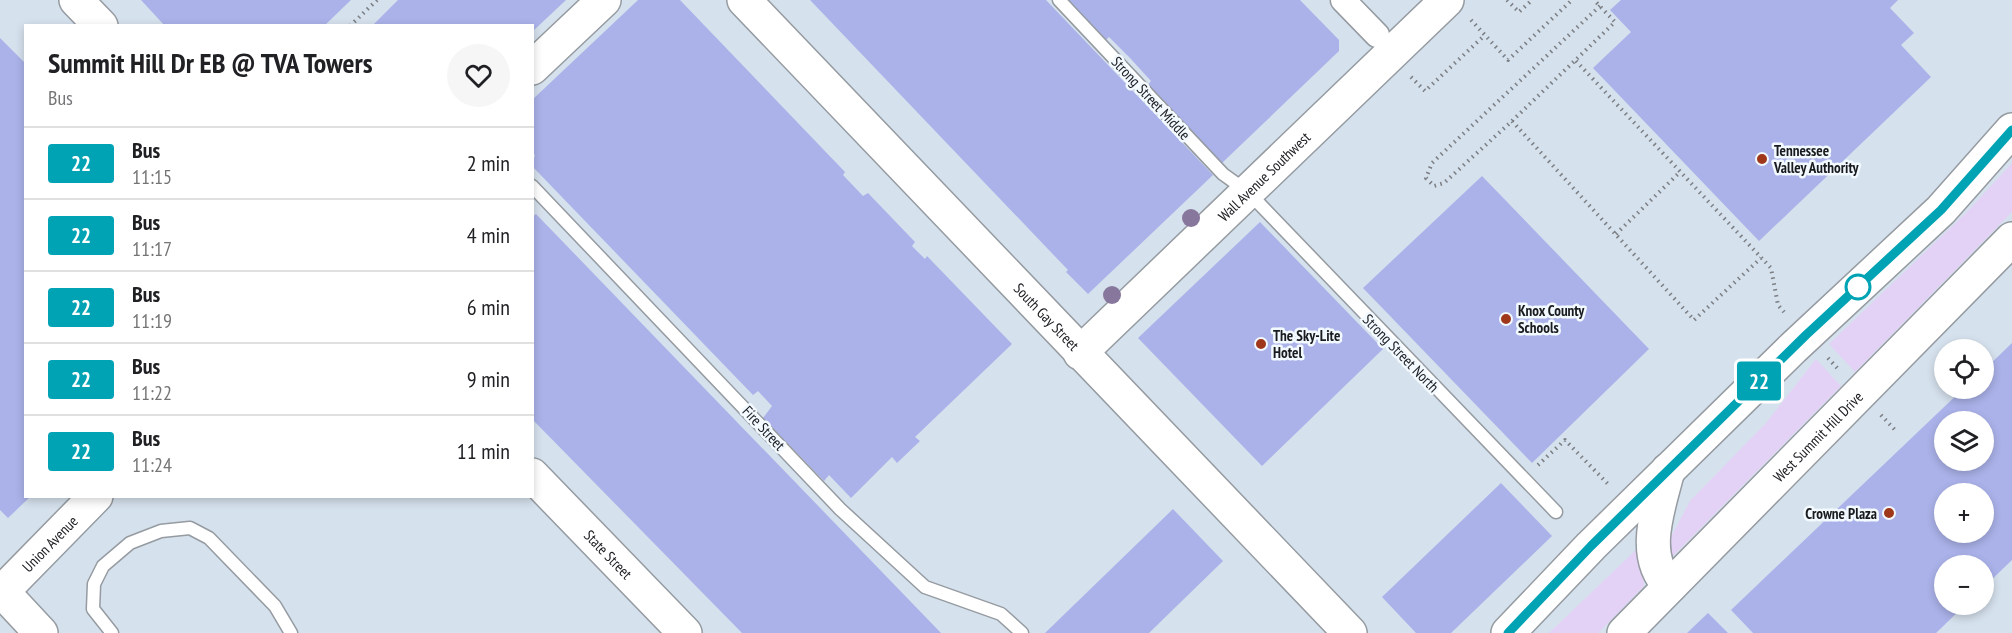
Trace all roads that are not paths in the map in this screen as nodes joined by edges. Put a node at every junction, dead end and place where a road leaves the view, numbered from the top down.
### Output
1 (76, 0) edge
2 (604, 0) edge
3 (744, 0) edge
4 (1059, 0) edge
5 (1343, 0) edge
6 (1455, 6) edge
7 (98, 24) edge
8 (1377, 35) dead end
9 (534, 66) edge
10 (2012, 130) edge
11 (534, 188) edge
12 (1248, 192) junction
13 (2012, 239) edge
14 (1080, 352) junction
15 (1668, 470) junction
16 (534, 477) edge
17 (94, 498) edge
18 (1556, 512) dead end
19 (1670, 586) junction
20 (1, 591) edge
21 (41, 633) edge
22 (112, 633) edge
23 (291, 633) edge
24 (685, 633) edge
25 (1022, 633) edge
26 (1350, 633) edge
27 (1508, 633) edge
28 (1624, 633) edge

1 - 7 main road
2 - 9 main road
3 - 14 main road, South Gay Street
4 - 12 lane, Strong Street Middle
5 - 8 street
6 - 12 main road, Wall Avenue Southwest
10 - 15 main road
11 - 25 lane, Fire Street
12 - 14 main road, Wall Avenue Southwest
12 - 18 lane, Strong Street North
13 - 19 main road, West Summit Hill Drive
14 - 26 main road, South Gay Street
15 - 19 main road
15 - 27 main road
16 - 24 main road, State Street
17 - 20 main road, Union Avenue
19 - 28 main road, West Summit Hill Drive
20 - 21 main road
22 - 23 lane

